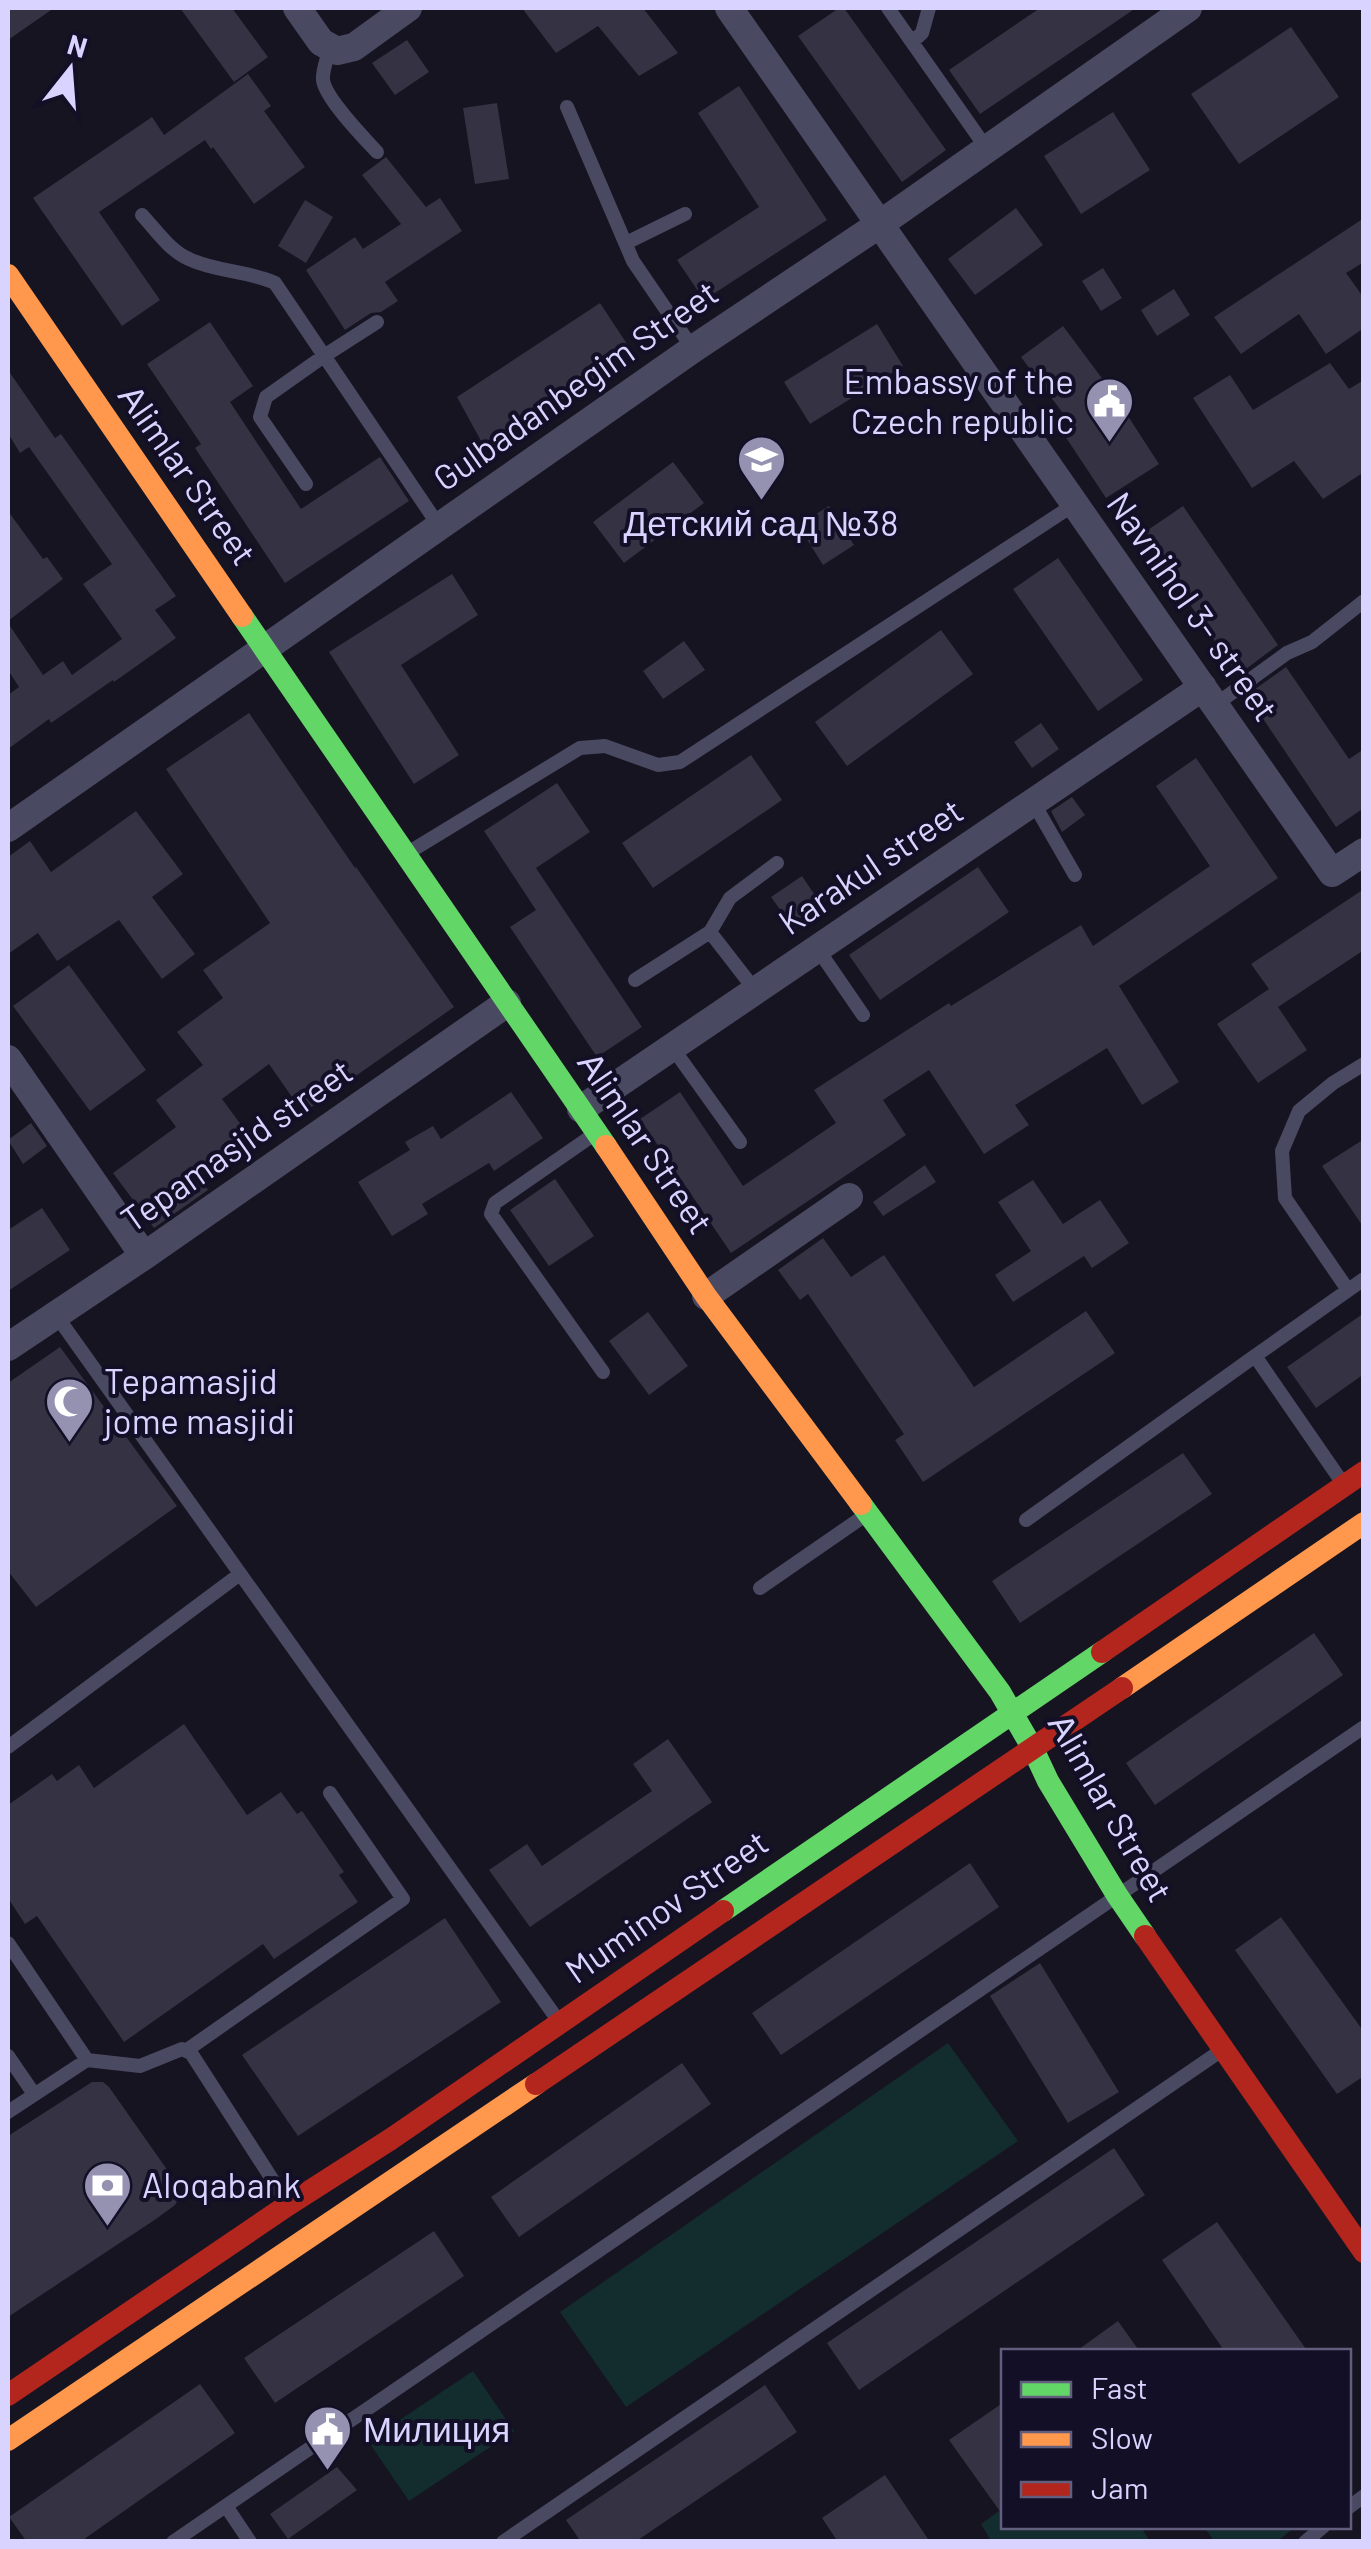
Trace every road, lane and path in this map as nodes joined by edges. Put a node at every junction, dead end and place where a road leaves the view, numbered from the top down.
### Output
1 (297, 8) edge
2 (408, 8) edge
3 (730, 8) edge
4 (888, 8) edge
5 (928, 8) edge
6 (1188, 8) edge
7 (912, 42) junction
8 (330, 47) junction
9 (567, 107) dead end
10 (986, 149) junction
11 (376, 152) dead end
12 (685, 214) dead end
13 (142, 215) dead end
14 (880, 224) junction
15 (626, 243) junction
16 (8, 275) edge
17 (377, 322) dead end
18 (693, 349) junction
19 (324, 356) junction
20 (306, 484) dead end
21 (1075, 504) junction
22 (439, 526) junction
23 (1364, 602) edge
24 (264, 649) junction
25 (1209, 696) junction
26 (1033, 802) junction
27 (8, 828) edge
28 (1364, 852) edge
29 (406, 854) junction
30 (777, 863) dead end
31 (1076, 875) dead end
32 (710, 932) junction
33 (817, 948) junction
34 (635, 980) dead end
35 (756, 990) junction
36 (507, 1003) junction
37 (863, 1015) dead end
38 (672, 1047) junction
39 (8, 1060) edge
40 (1364, 1064) edge
41 (581, 1109) junction
42 (597, 1133) junction
43 (740, 1142) dead end
44 (850, 1197) dead end
45 (144, 1256) junction
46 (1364, 1279) edge
47 (1348, 1290) junction
48 (706, 1296) junction
49 (56, 1315) junction
50 (8, 1347) edge
51 (1255, 1356) junction
52 (603, 1372) dead end
53 (1354, 1479) edge
54 (868, 1513) junction
55 (1026, 1520) dead end
56 (1364, 1523) edge
57 (240, 1574) junction
58 (760, 1588) dead end
59 (1013, 1712) junction
60 (1363, 1727) edge
61 (8, 1747) edge
62 (1034, 1749) junction
63 (330, 1792) dead end
64 (1117, 1896) junction
65 (8, 1943) edge
66 (560, 2023) junction
67 (187, 2050) junction
68 (1222, 2050) junction
69 (8, 2056) edge
70 (88, 2060) junction
71 (34, 2094) junction
72 (8, 2112) edge
73 (288, 2205) junction
74 (1364, 2252) edge
75 (8, 2395) edge
76 (8, 2440) edge
77 (226, 2506) junction
78 (173, 2542) edge
79 (250, 2542) edge
80 (503, 2542) edge

1 - 8 street
2 - 8 street
3 - 14 street, Navnihol 3- street
4 - 7 lane
5 - 7 lane
6 - 10 street, Gulbadanbegim Street
7 - 10 lane
8 - 11 lane
9 - 15 lane
10 - 14 street, Gulbadanbegim Street
12 - 15 lane
13 - 19 lane
14 - 18 street, Gulbadanbegim Street
14 - 21 street, Navnihol 3- street
15 - 18 lane
16 - 24 main road, Аlimlar Street
17 - 19 lane
18 - 22 street, Gulbadanbegim Street
19 - 20 lane
19 - 22 lane
21 - 25 street, Navnihol 3- street
21 - 29 lane
22 - 24 street, Gulbadanbegim Street
23 - 25 lane
24 - 27 street, Gulbadanbegim Street
24 - 29 main road, Аlimlar Street
25 - 26 street, Karakul street
25 - 28 street, Navnihol 3- street
26 - 31 lane
26 - 33 street, Karakul street
29 - 36 main road, Аlimlar Street
30 - 32 lane
32 - 34 lane
32 - 35 lane
33 - 35 street, Karakul street
33 - 37 lane
35 - 38 street, Karakul street
36 - 41 main road, Аlimlar Street
36 - 45 street, Tepamasjid street
38 - 41 street, Karakul street
38 - 43 lane
39 - 45 street
40 - 47 lane
41 - 42 main road, Аlimlar Street
42 - 48 main road, Аlimlar Street
42 - 52 lane
44 - 48 street
45 - 49 street, Tepamasjid street
46 - 47 lane
47 - 51 lane
48 - 54 main road, Аlimlar Street
49 - 50 street, Tepamasjid street
49 - 57 lane
51 - 53 lane
51 - 55 lane
53 - 59 main road, Muminov Street
54 - 58 lane
54 - 59 main road, Аlimlar Street
56 - 62 main road, Muminov Street
57 - 61 lane
57 - 66 lane
59 - 62 main road, Аlimlar Street
59 - 66 main road, Muminov Street
60 - 64 lane
62 - 64 main road, Аlimlar Street
62 - 76 main road, Muminov Street
63 - 67 lane
64 - 68 main road, Аlimlar Street
64 - 77 lane
65 - 70 lane
66 - 73 main road, Muminov Street
67 - 70 lane
67 - 73 lane
68 - 74 main road, Аlimlar Street
68 - 80 lane
69 - 71 lane
70 - 71 lane
71 - 72 lane
73 - 75 main road, Muminov Street
77 - 78 lane
77 - 79 lane

